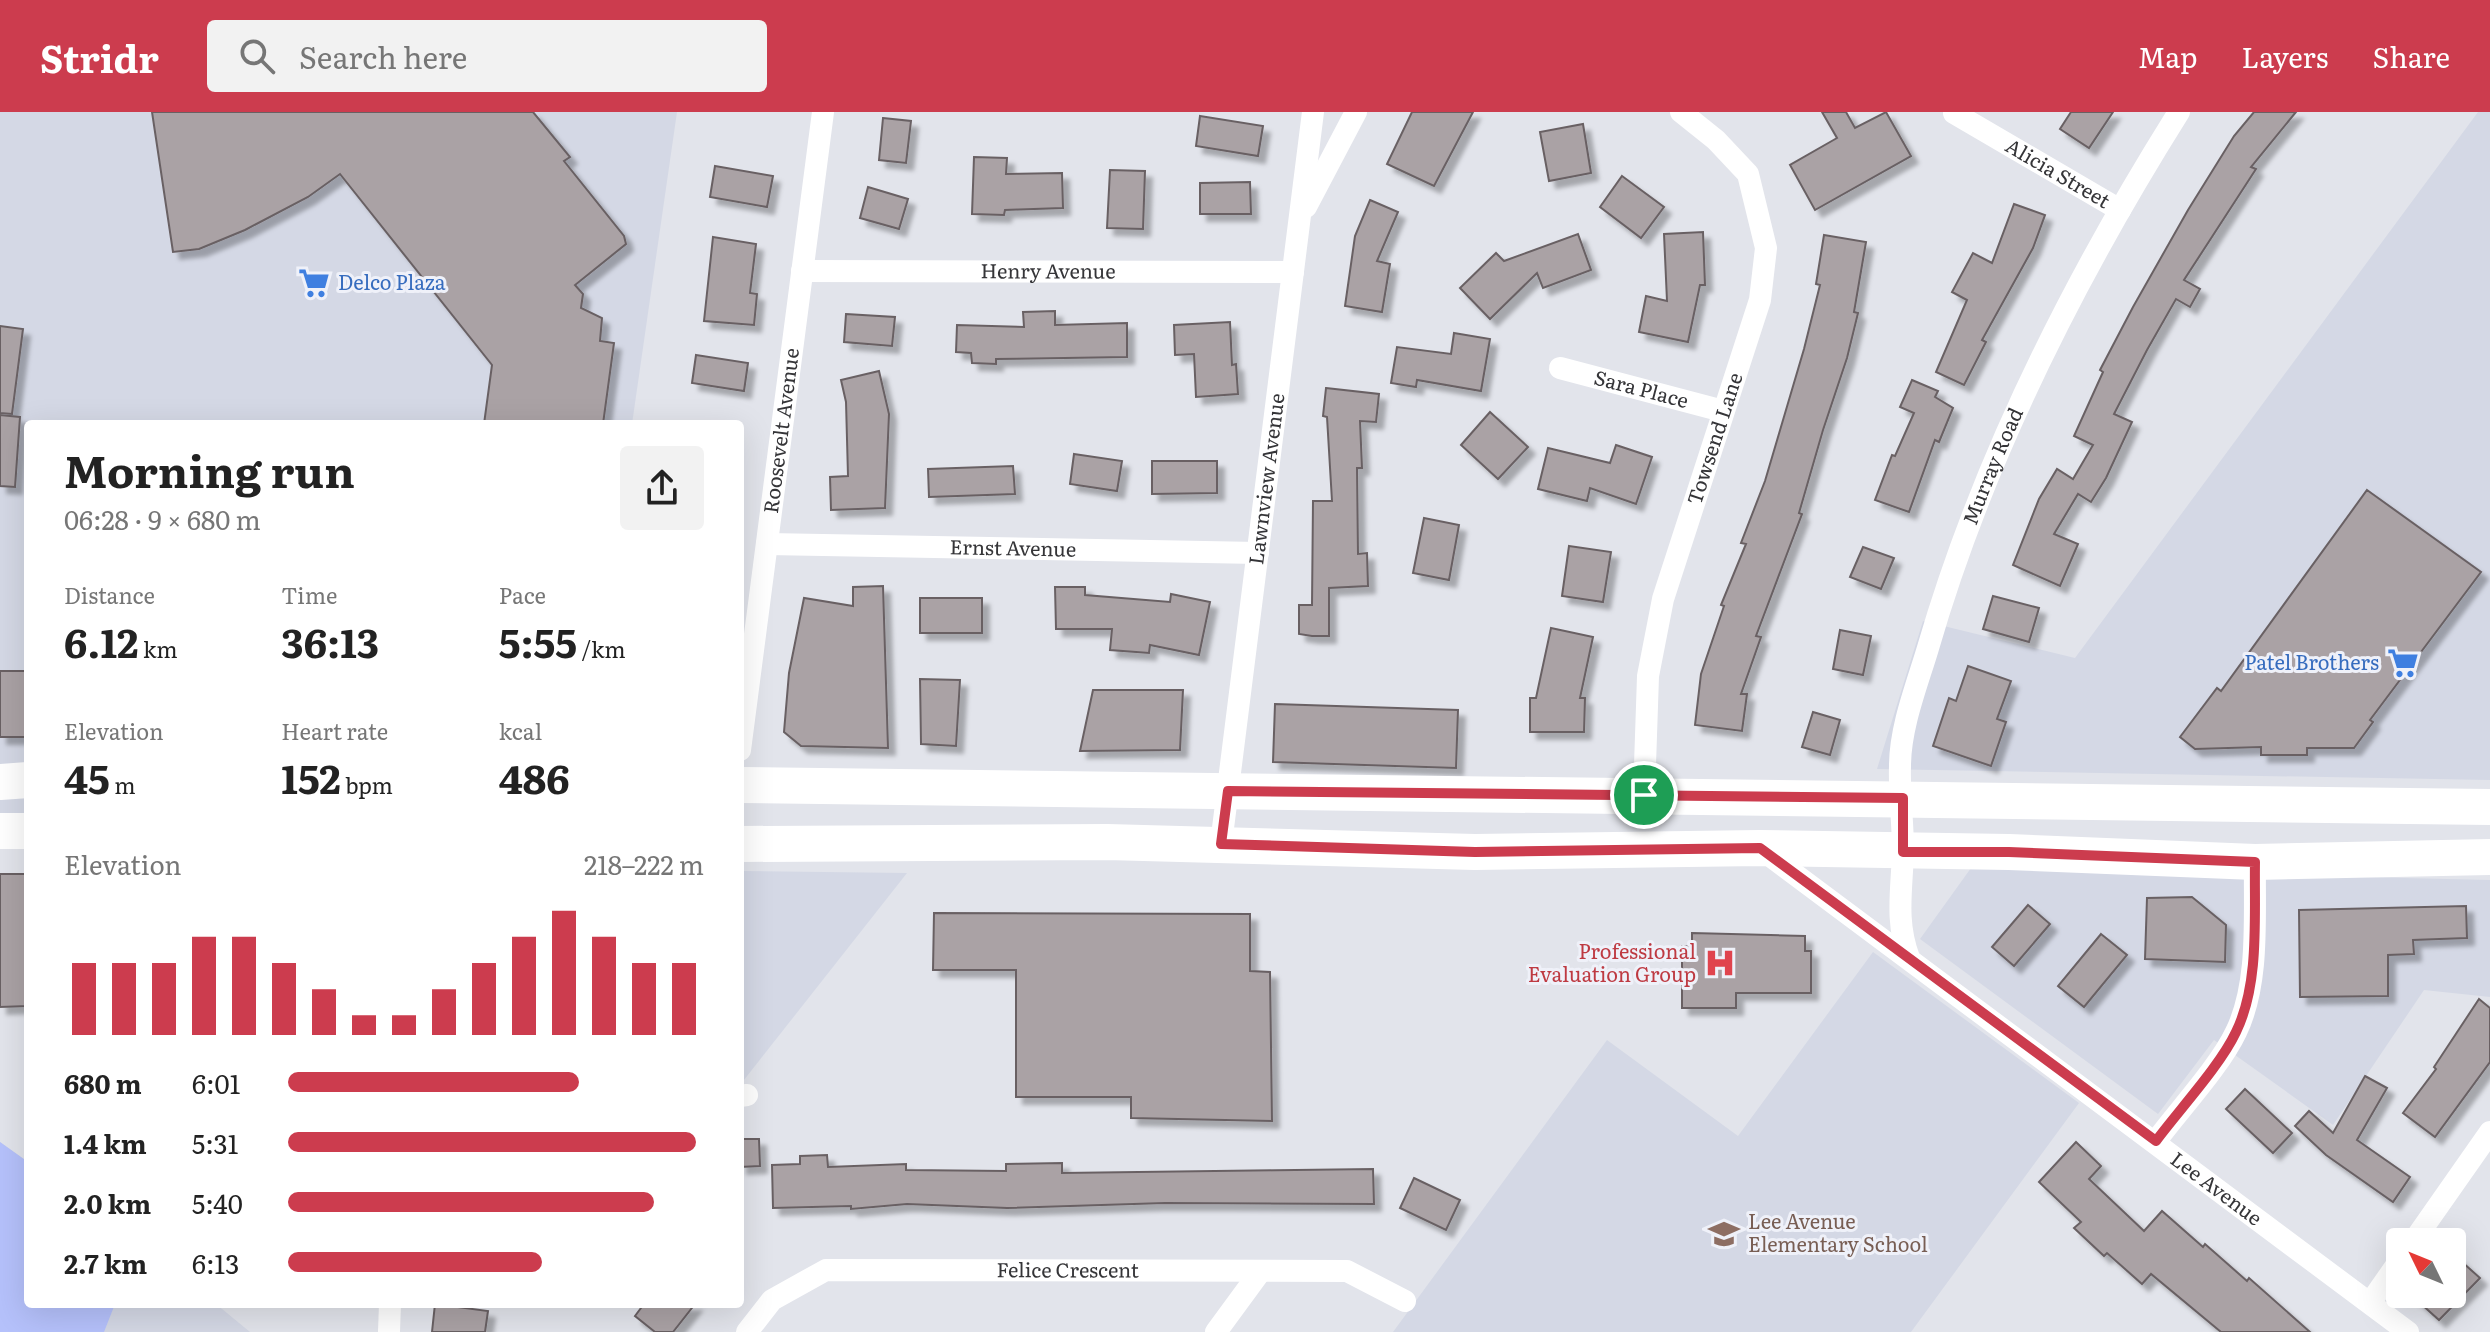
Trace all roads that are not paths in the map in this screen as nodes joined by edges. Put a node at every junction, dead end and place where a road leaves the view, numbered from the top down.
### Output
1 (823, 112) edge
2 (1313, 112) edge
3 (1356, 112) edge
4 (1681, 112) edge
5 (2179, 112) edge
6 (1954, 113) edge
7 (2120, 210) junction
8 (1299, 221) junction
9 (802, 271) junction
10 (1293, 272) junction
11 (1560, 368) dead end
12 (1723, 411) junction
13 (767, 544) junction
14 (1258, 553) junction
15 (744, 719) edge
16 (24, 780) edge
17 (0, 782) edge
18 (744, 785) edge
19 (1228, 791) junction
20 (1644, 795) junction
21 (1903, 798) junction
22 (2490, 807) edge
23 (0, 831) edge
24 (24, 831) edge
25 (744, 844) edge
26 (1221, 844) junction
27 (1760, 848) junction
28 (1903, 852) junction
29 (2490, 857) edge
30 (2255, 862) junction
31 (1909, 958) junction
32 (2490, 1132) edge
33 (2156, 1141) junction
34 (2423, 1228) edge
35 (1260, 1272) junction
36 (2386, 1280) edge
37 (1405, 1301) dead end
38 (2370, 1303) junction
39 (390, 1308) edge
40 (389, 1332) edge
41 (747, 1332) edge
42 (1216, 1332) edge
43 (2408, 1332) edge

1 - 9 street, Roosevelt Avenue
2 - 8 street, Lawnview Avenue
3 - 8 street
4 - 12 street, Towsend Lane
5 - 7 street, Murray Road
6 - 7 street, Alicia Street
7 - 21 street, Murray Road
8 - 10 street, Lawnview Avenue
9 - 10 street, Henry Avenue
9 - 13 street, Roosevelt Avenue
10 - 14 street, Lawnview Avenue
11 - 12 street, Sara Place
12 - 20 street, Towsend Lane
13 - 14 street, Ernst Avenue
13 - 15 street, Roosevelt Avenue
14 - 19 street, Lawnview Avenue
16 - 17 main road
18 - 19 main road
19 - 20 main road
19 - 26 street, Lawnview Avenue
20 - 21 main road
21 - 22 main road
21 - 28 street, Murray Road
23 - 24 main road
25 - 26 main road
26 - 27 main road
27 - 28 main road
27 - 31 street, Lee Avenue
28 - 30 main road
28 - 31 street
29 - 30 main road
30 - 33 street
31 - 33 street, Lee Avenue
32 - 34 street
33 - 38 street, Lee Avenue
35 - 37 street, Felice Crescent
35 - 41 street, Felice Crescent
35 - 42 street
36 - 38 street
38 - 43 street, Lee Avenue
39 - 40 street

